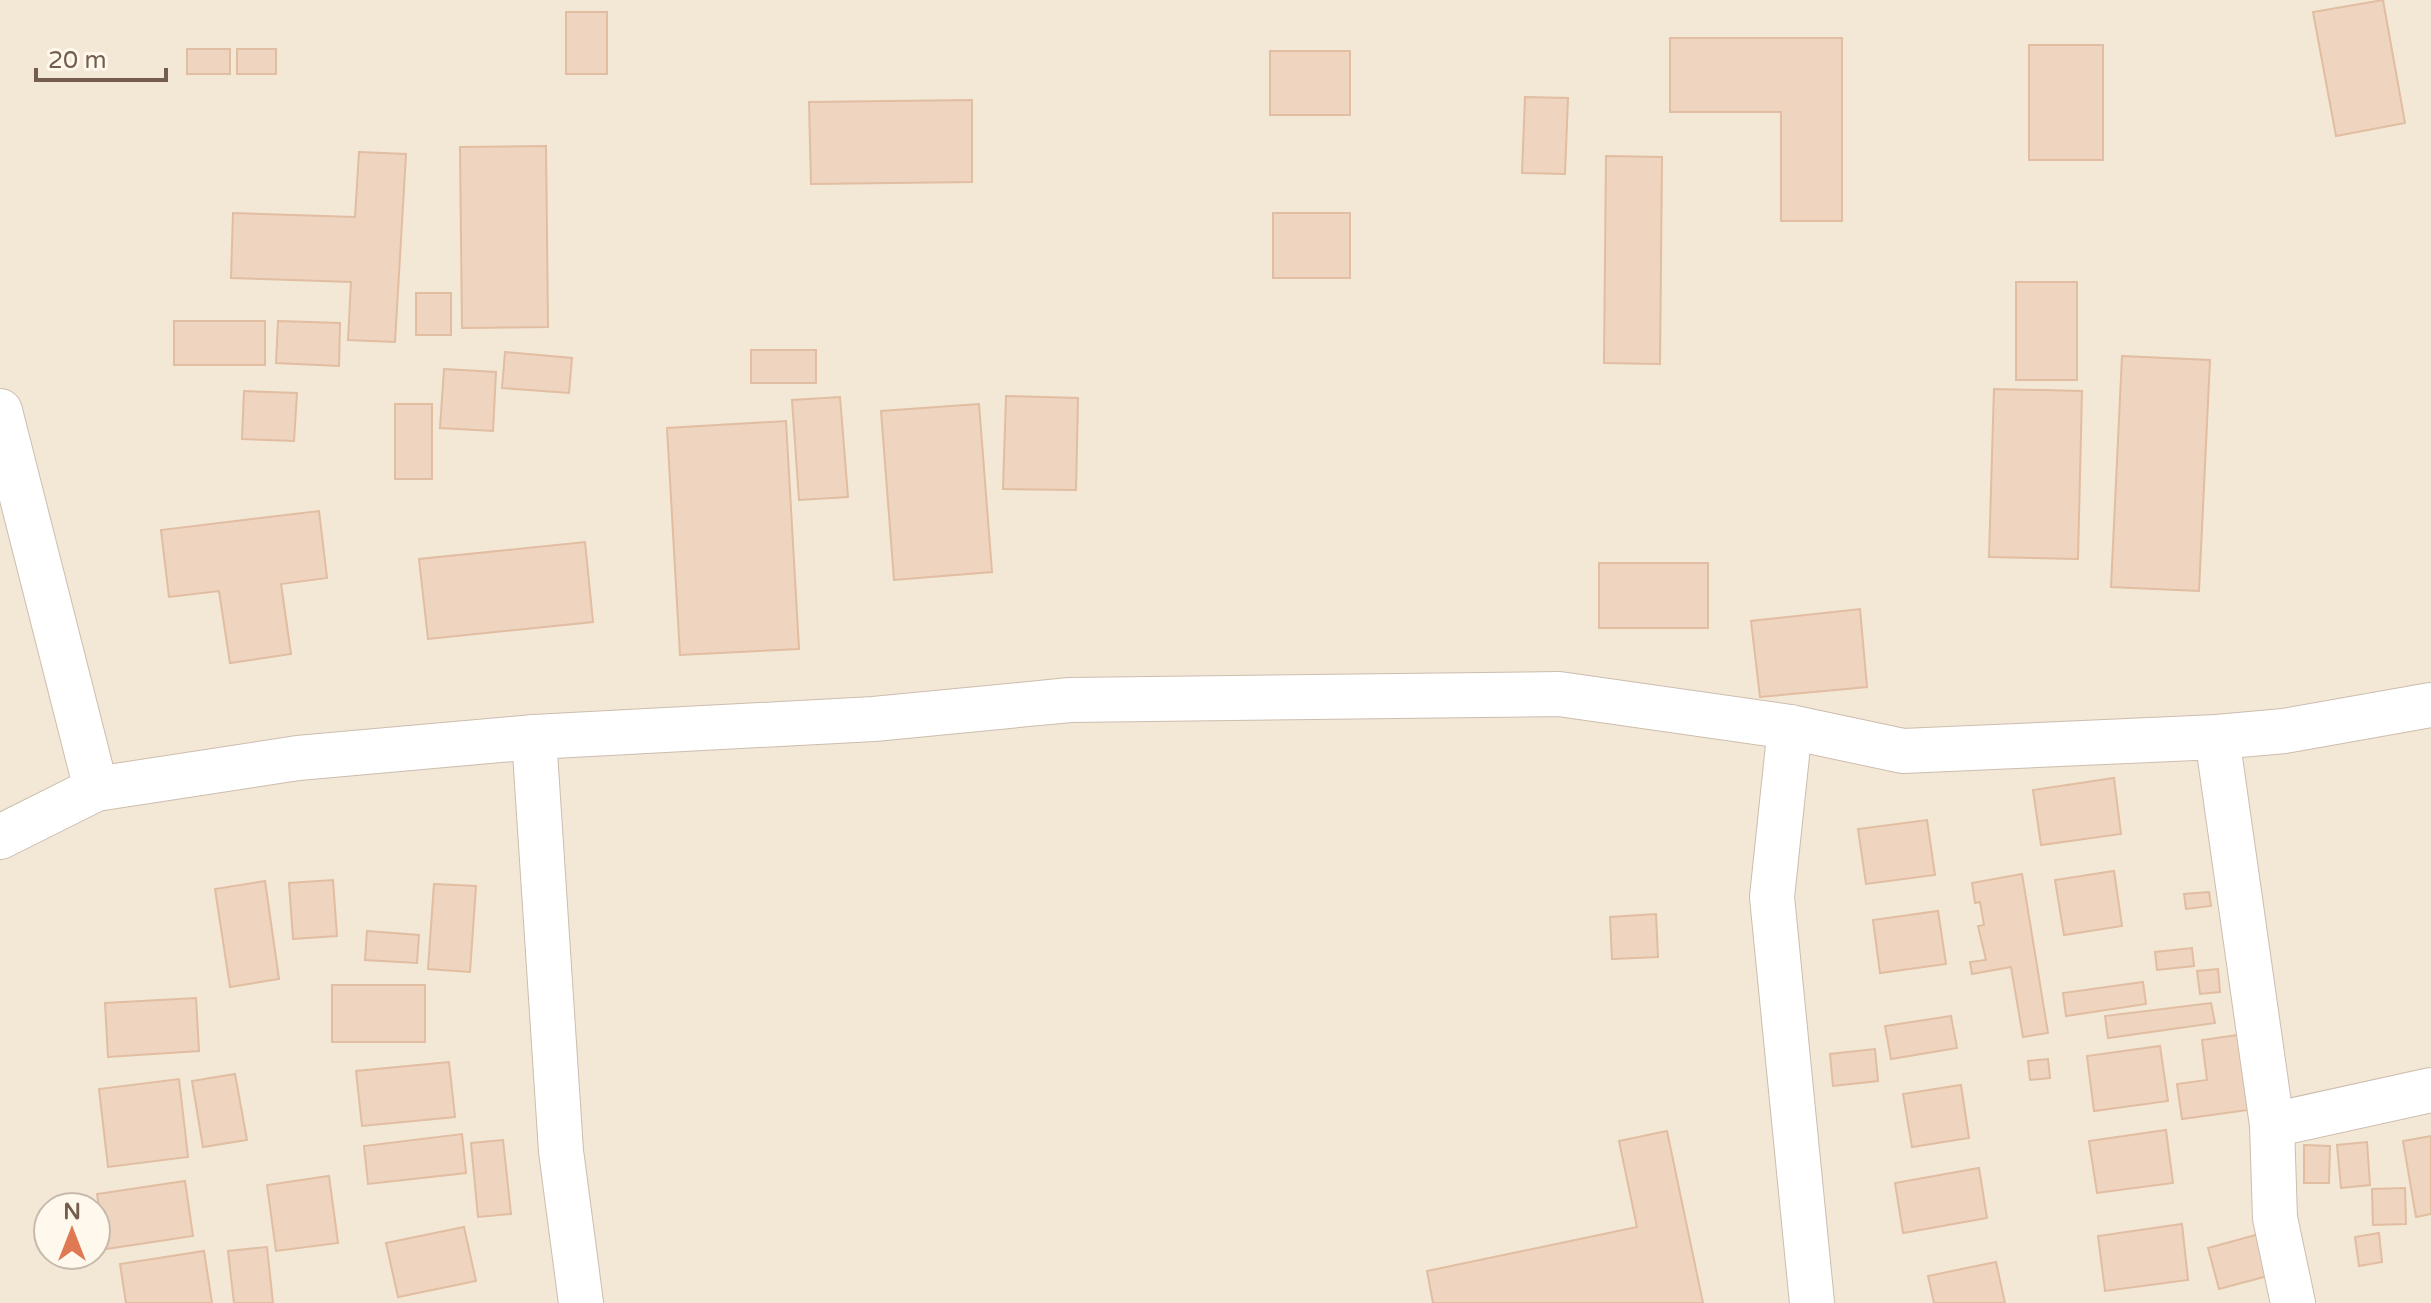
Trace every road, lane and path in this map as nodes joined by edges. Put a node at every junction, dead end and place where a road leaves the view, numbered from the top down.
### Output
1 (0, 411) edge
2 (2431, 705) edge
3 (1790, 727) junction
4 (534, 737) junction
5 (2217, 737) junction
6 (96, 789) junction
7 (0, 837) edge
8 (2431, 1090) edge
9 (2272, 1125) junction
10 (581, 1303) edge
11 (1812, 1303) edge
12 (2293, 1303) edge

1 - 6 street
2 - 5 street
3 - 4 street
3 - 5 street
3 - 11 street
4 - 6 street
4 - 10 street
5 - 9 street
6 - 7 street
8 - 9 street
9 - 12 street

